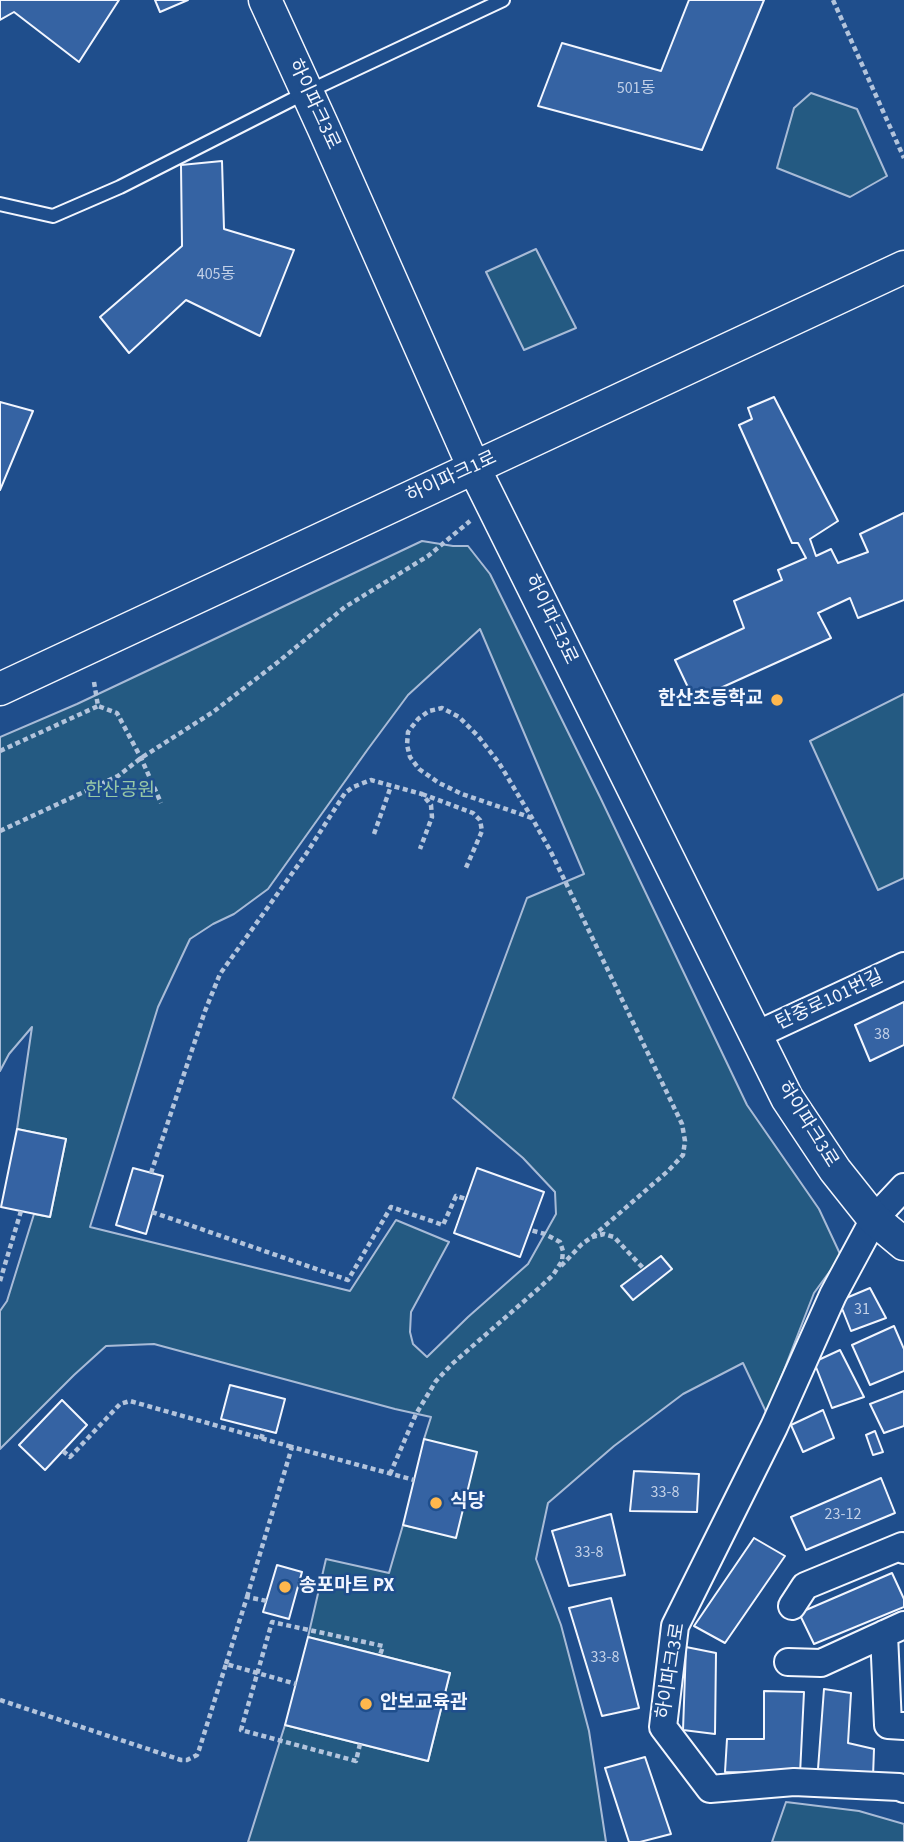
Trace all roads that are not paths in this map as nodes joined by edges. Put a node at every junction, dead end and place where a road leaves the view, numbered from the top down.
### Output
1 (265, 0) edge
2 (503, 0) edge
3 (307, 92) junction
4 (0, 204) edge
5 (904, 267) edge
6 (474, 468) junction
7 (0, 689) edge
8 (904, 966) edge
9 (756, 1035) junction
10 (904, 1186) edge
11 (874, 1219) junction
12 (904, 1244) edge
13 (904, 1550) edge
14 (792, 1606) dead end
15 (894, 1630) edge
16 (788, 1662) dead end
17 (904, 1726) edge
18 (904, 1789) edge

1 - 3 street, 하이파크3로
2 - 3 lane
3 - 4 lane
3 - 6 street, 하이파크3로
5 - 6 street, 하이파크1로
6 - 7 street, 하이파크1로
6 - 9 street, 하이파크3로
8 - 9 street, 탄중로101번길
9 - 11 street, 하이파크3로
10 - 11 street
11 - 12 street, 하이파크3로
11 - 18 street, 하이파크3로
13 - 14 street
15 - 16 street
15 - 17 street

